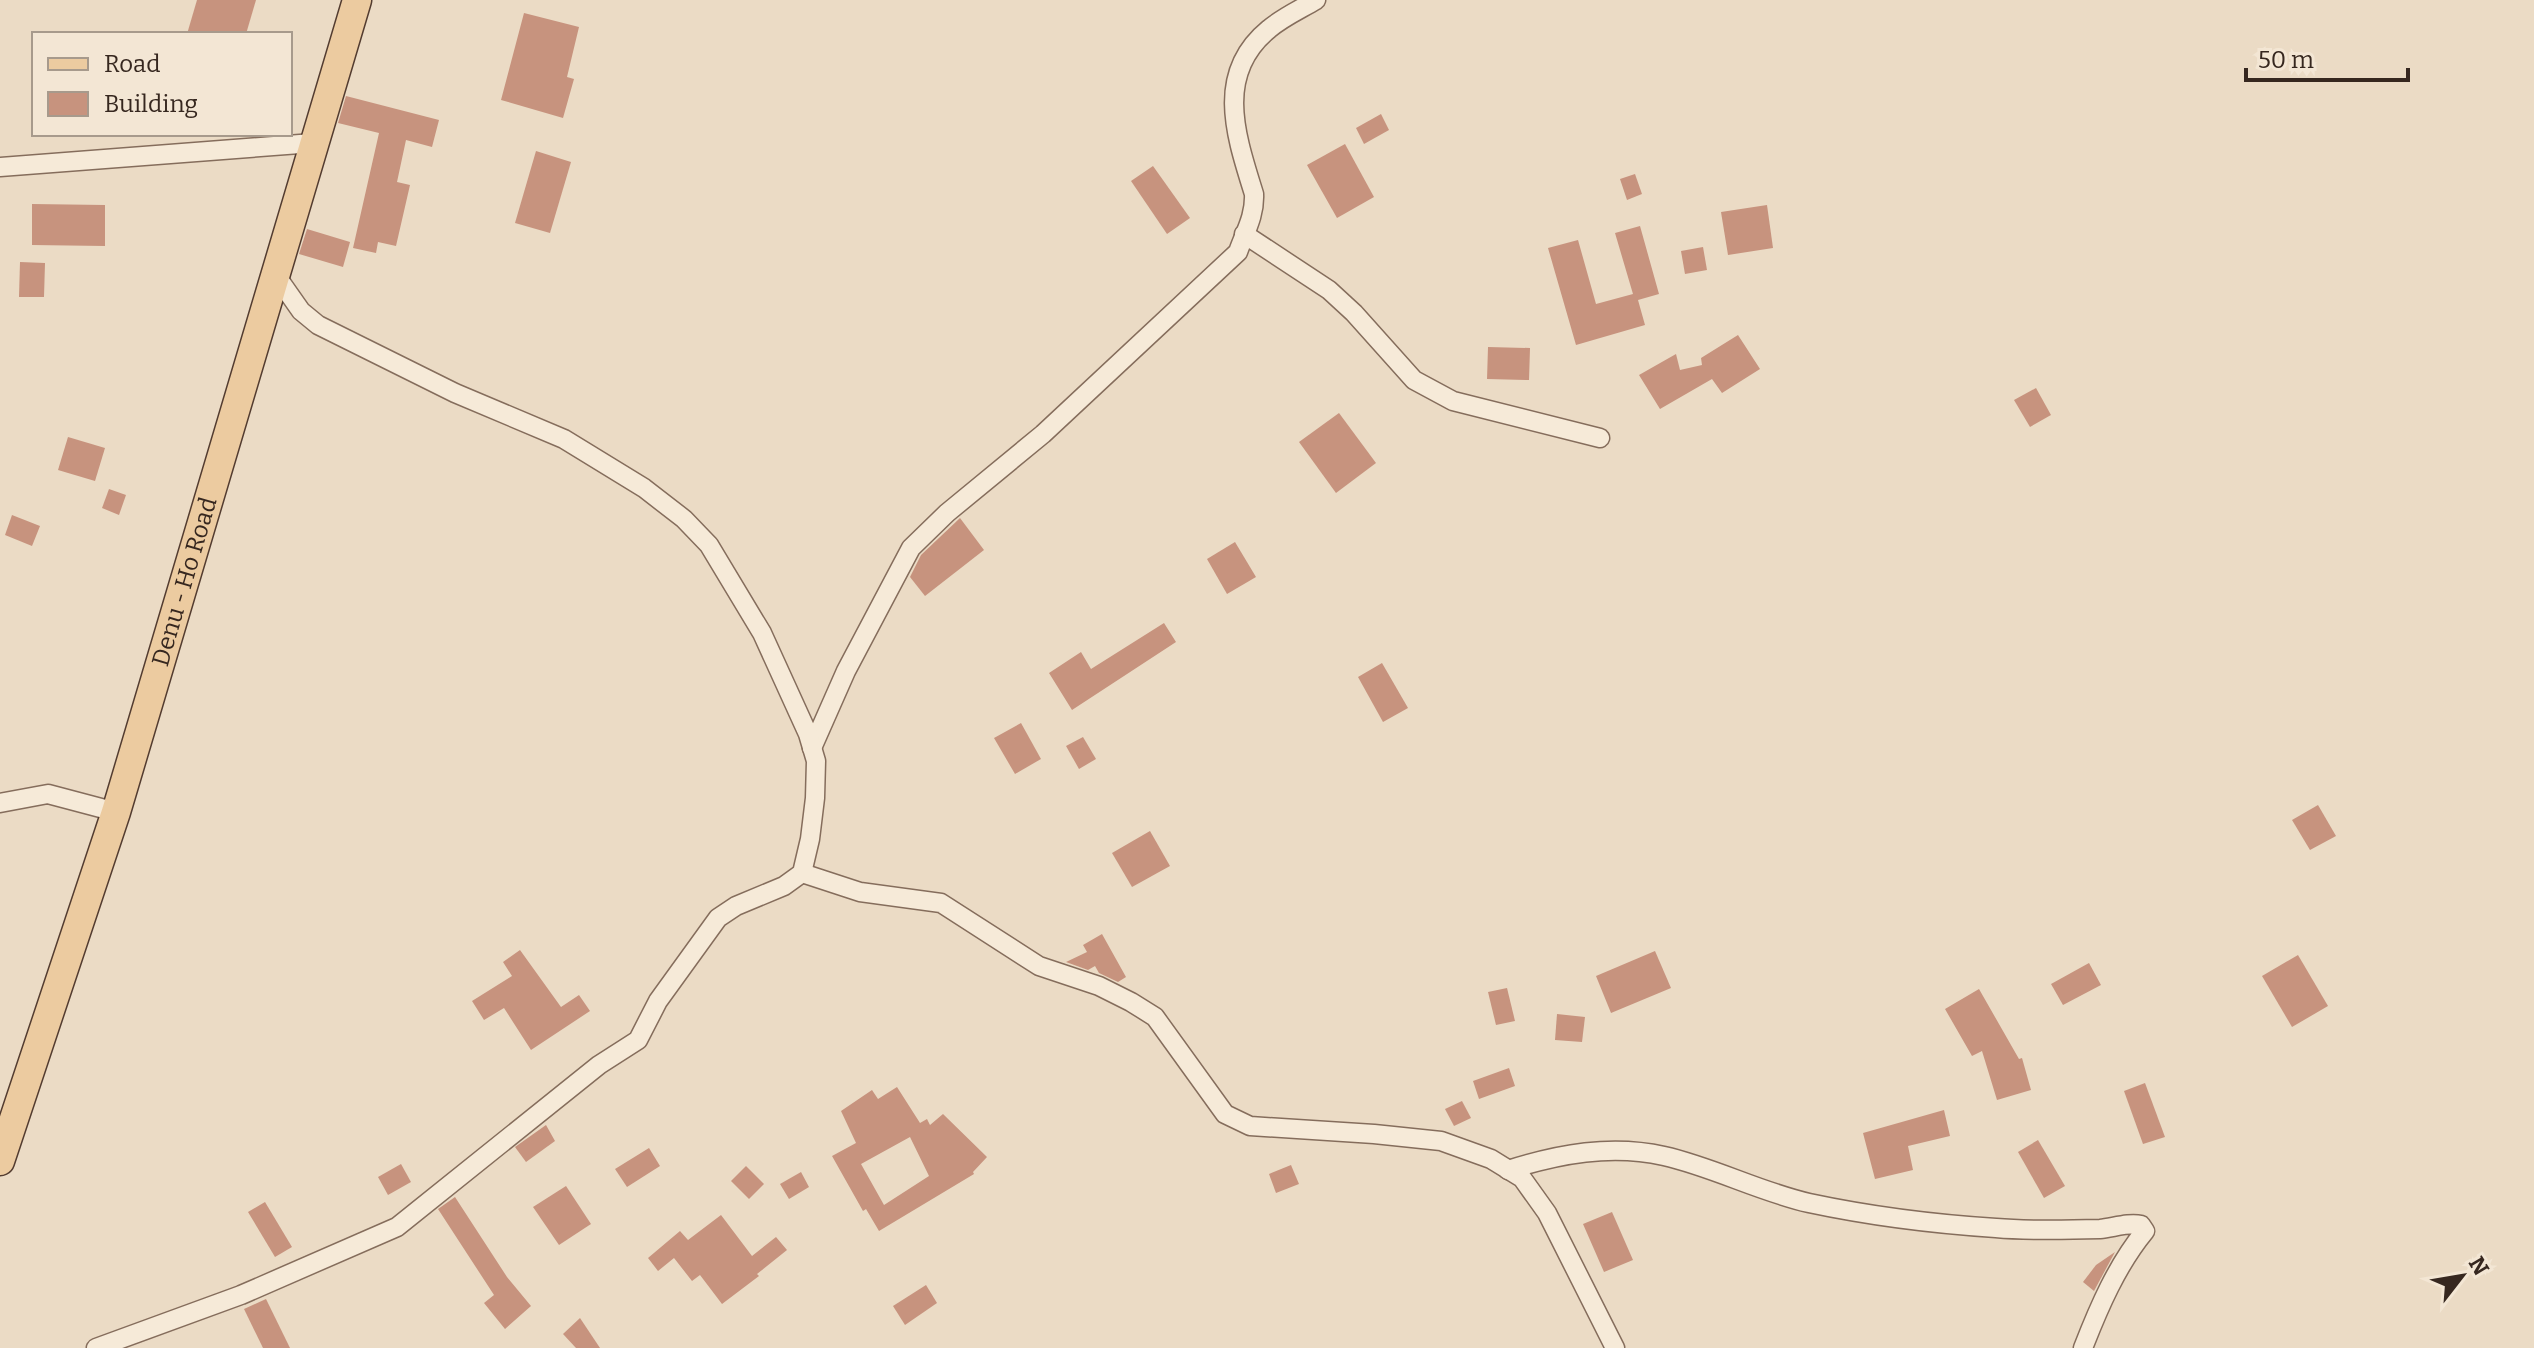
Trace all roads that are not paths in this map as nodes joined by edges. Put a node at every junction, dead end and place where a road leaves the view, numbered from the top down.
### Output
1 (357, 0) edge
2 (1316, 0) edge
3 (313, 143) junction
4 (0, 167) edge
5 (1244, 234) junction
6 (275, 274) junction
7 (1600, 438) dead end
8 (812, 748) junction
9 (0, 803) edge
10 (116, 812) junction
11 (802, 873) junction
12 (0, 1161) edge
13 (1508, 1170) junction
14 (96, 1348) edge
15 (1615, 1348) edge
16 (2083, 1348) edge

1 - 3 main road, Denu - Ho Road
2 - 5 street
3 - 4 street
3 - 6 main road, Denu - Ho Road
5 - 7 street
5 - 8 street
6 - 8 street
6 - 10 main road, Denu - Ho Road
8 - 11 street
9 - 10 street
10 - 12 main road, Denu - Ho Road
11 - 13 street
11 - 14 street
13 - 15 street
13 - 16 street

